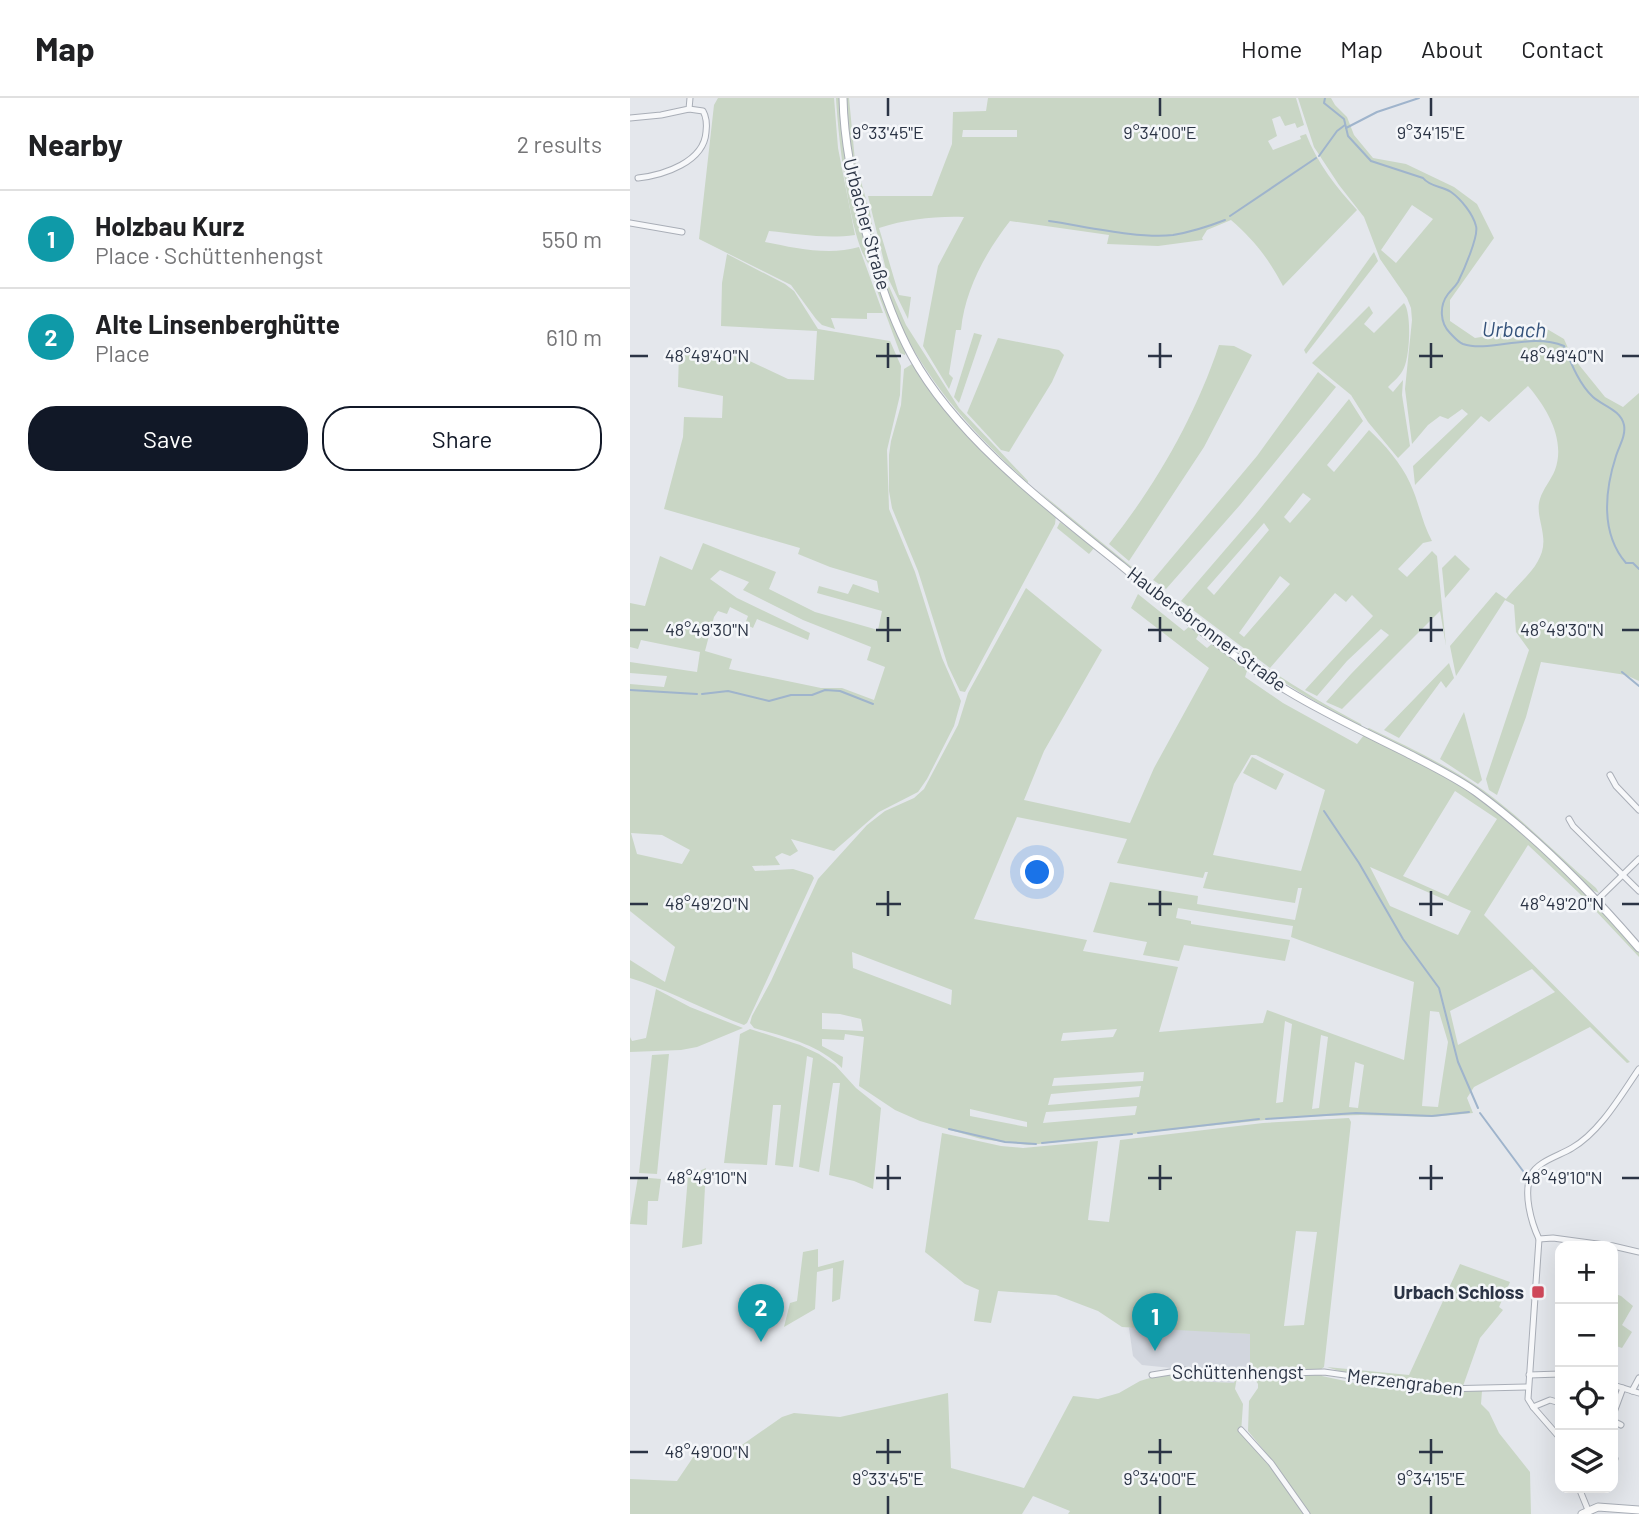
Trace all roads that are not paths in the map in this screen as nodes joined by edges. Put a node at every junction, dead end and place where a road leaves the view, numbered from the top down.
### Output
1 (690, 98) edge
2 (844, 98) edge
3 (689, 109) junction
4 (630, 118) edge
5 (638, 178) dead end
6 (630, 223) edge
7 (682, 232) dead end
8 (890, 308) joint
9 (1609, 775) dead end
10 (1639, 810) edge
11 (1569, 819) dead end
12 (1639, 859) edge
13 (1624, 875) junction
14 (1639, 891) edge
15 (1596, 901) junction
16 (1639, 948) edge
17 (1639, 1069) edge
18 (1539, 1239) junction
19 (1576, 1241) edge
20 (1618, 1247) edge
21 (1639, 1252) edge
22 (1324, 1372) joint
23 (1555, 1374) edge
24 (1152, 1375) dead end
25 (1530, 1375) junction
26 (1639, 1378) edge
27 (1618, 1386) edge
28 (1528, 1387) junction
29 (1623, 1388) junction
30 (1632, 1391) junction
31 (1639, 1393) edge
32 (1555, 1402) edge
33 (1618, 1402) edge
34 (1533, 1407) junction
35 (1618, 1423) edge
36 (1621, 1424) dead end
37 (1241, 1430) dead end
38 (1555, 1432) edge
39 (1580, 1493) edge
40 (1639, 1510) edge
41 (1585, 1512) edge
42 (1307, 1514) edge

1 - 3 street
2 - 8 street, Urbacher Straße
3 - 4 street
3 - 5 street
6 - 7 street
8 - 15 street, Haubersbronner Straße
9 - 10 street
11 - 13 street
12 - 13 street
13 - 14 street
13 - 15 street
15 - 16 street, Haubersbronner Straße
17 - 18 street
18 - 19 street
18 - 25 street
20 - 21 street
22 - 24 street, Schüttenhengst
22 - 28 street, Merzengraben
23 - 25 street
25 - 28 street
26 - 30 street
27 - 29 street
28 - 34 street
29 - 30 street
29 - 33 street
30 - 31 street
32 - 34 street
34 - 38 street
35 - 36 street
37 - 42 street
39 - 41 street
40 - 41 street

